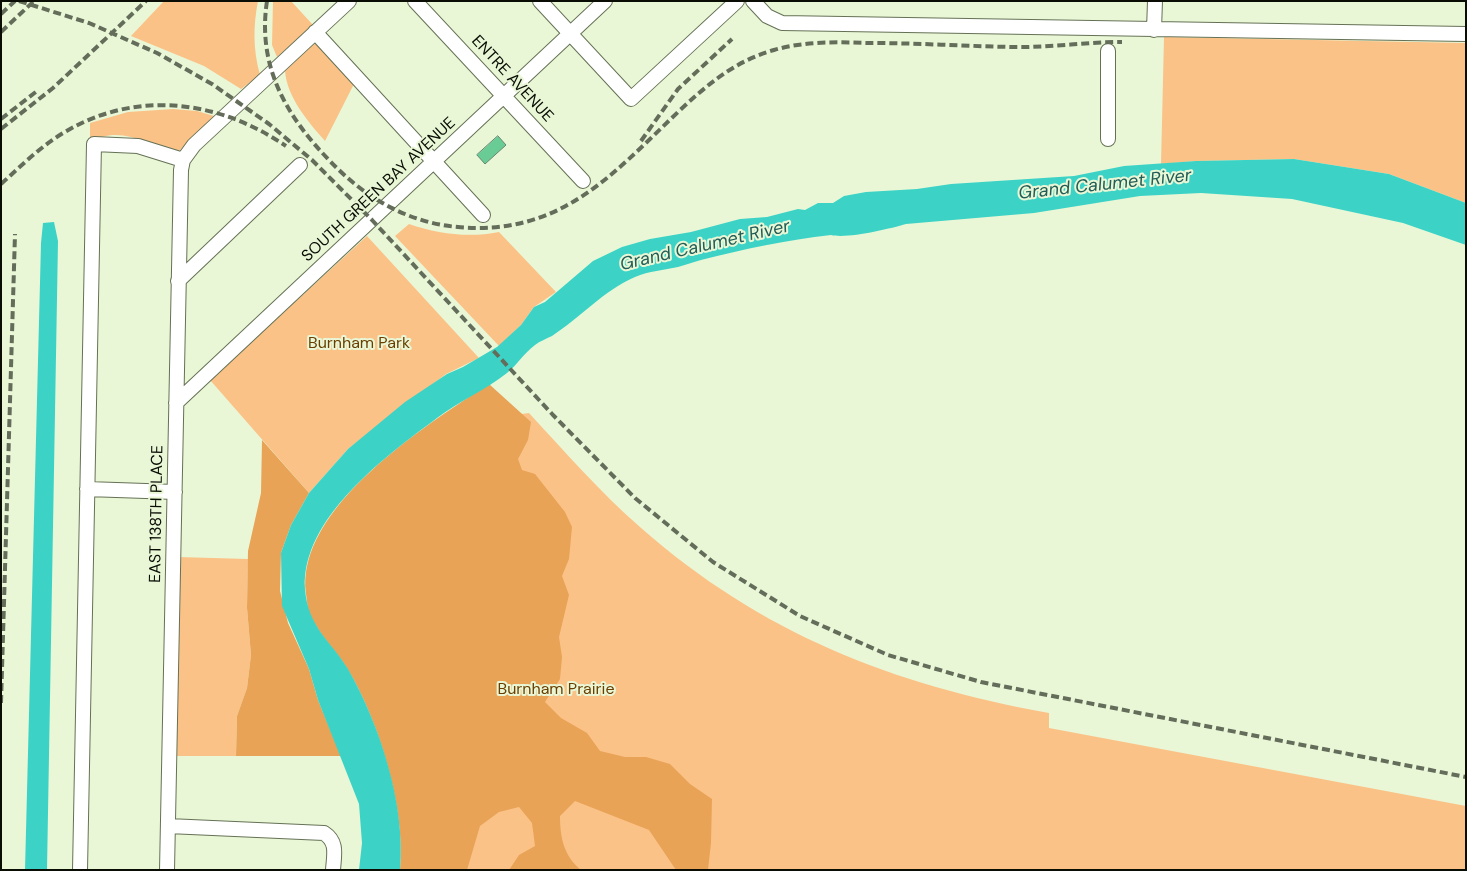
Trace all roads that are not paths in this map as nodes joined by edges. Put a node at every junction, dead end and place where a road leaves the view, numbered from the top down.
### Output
1 (349, 1) edge
2 (415, 1) edge
3 (540, 1) edge
4 (605, 1) edge
5 (737, 1) edge
6 (753, 1) edge
7 (1155, 1) edge
8 (1154, 30) junction
9 (315, 32) junction
10 (570, 34) junction
11 (1466, 34) edge
12 (1108, 51) dead end
13 (504, 96) junction
14 (1108, 140) dead end
15 (183, 160) junction
16 (434, 161) junction
17 (300, 164) dead end
18 (583, 181) dead end
19 (483, 215) dead end
20 (178, 281) junction
21 (176, 403) junction
22 (87, 489) junction
23 (175, 492) junction
24 (168, 826) junction
25 (80, 870) edge
26 (167, 870) edge
27 (333, 870) edge

1 - 9 street
2 - 13 street, ENTRE AVENUE
3 - 10 street
4 - 10 street, SOUTH GREEN BAY AVENUE
5 - 10 street
6 - 8 street
7 - 8 street
8 - 11 street
9 - 15 street
9 - 16 street
10 - 13 street, SOUTH GREEN BAY AVENUE
12 - 14 street
13 - 16 street, SOUTH GREEN BAY AVENUE
13 - 18 street, ENTRE AVENUE
15 - 20 street, EAST 138TH PLACE
15 - 22 street
16 - 19 street
16 - 21 street, SOUTH GREEN BAY AVENUE
17 - 20 street
20 - 21 street, EAST 138TH PLACE
21 - 23 street, EAST 138TH PLACE
22 - 23 street
22 - 25 street
23 - 24 street, EAST 138TH PLACE
24 - 26 street, EAST 138TH PLACE
24 - 27 street

